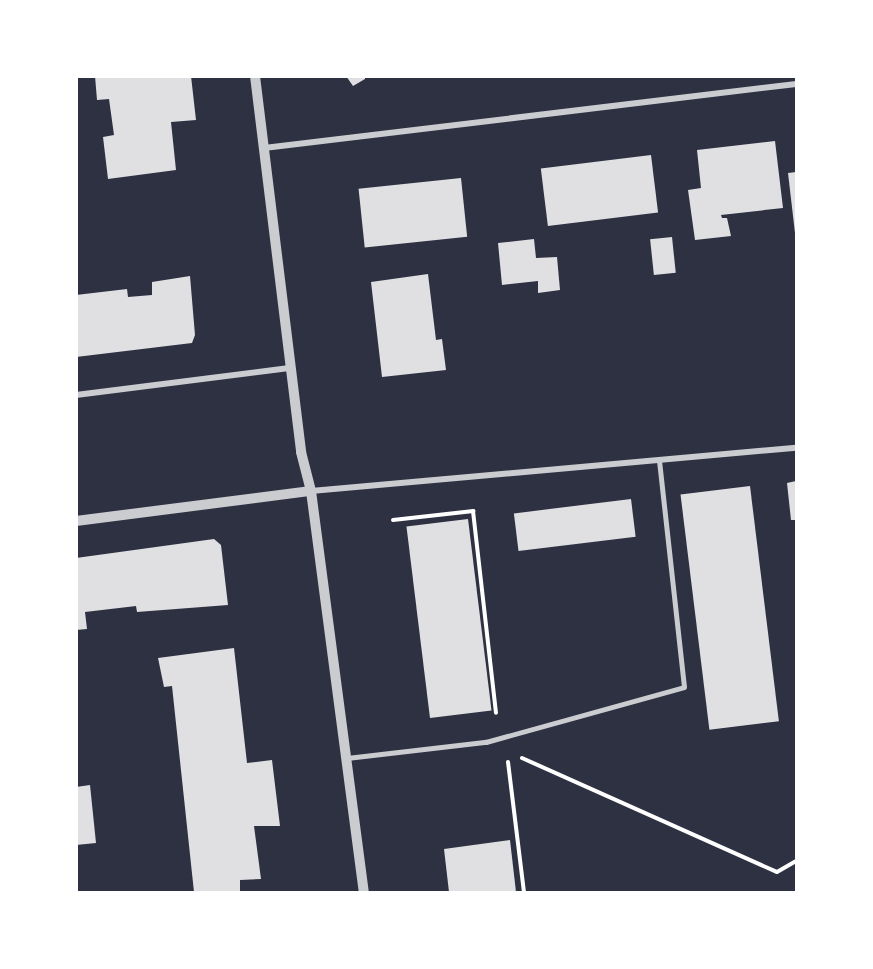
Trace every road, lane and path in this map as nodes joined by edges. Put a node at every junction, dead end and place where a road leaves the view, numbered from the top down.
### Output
1 (255, 76) edge
2 (796, 84) edge
3 (264, 148) junction
4 (291, 368) junction
5 (76, 395) edge
6 (796, 448) edge
7 (659, 460) junction
8 (311, 491) junction
9 (393, 520) dead end
10 (76, 521) edge
11 (499, 739) junction
12 (486, 742) junction
13 (506, 751) junction
14 (347, 758) junction
15 (796, 861) edge
16 (364, 892) edge
17 (524, 892) edge

1 - 3 street
2 - 3 street
3 - 4 street
4 - 5 street
4 - 8 street
6 - 7 street
7 - 8 street
7 - 11 lane
8 - 10 street
8 - 14 street
9 - 11 path
11 - 12 lane
12 - 13 path
12 - 14 lane
13 - 15 path
13 - 17 path
14 - 16 street

